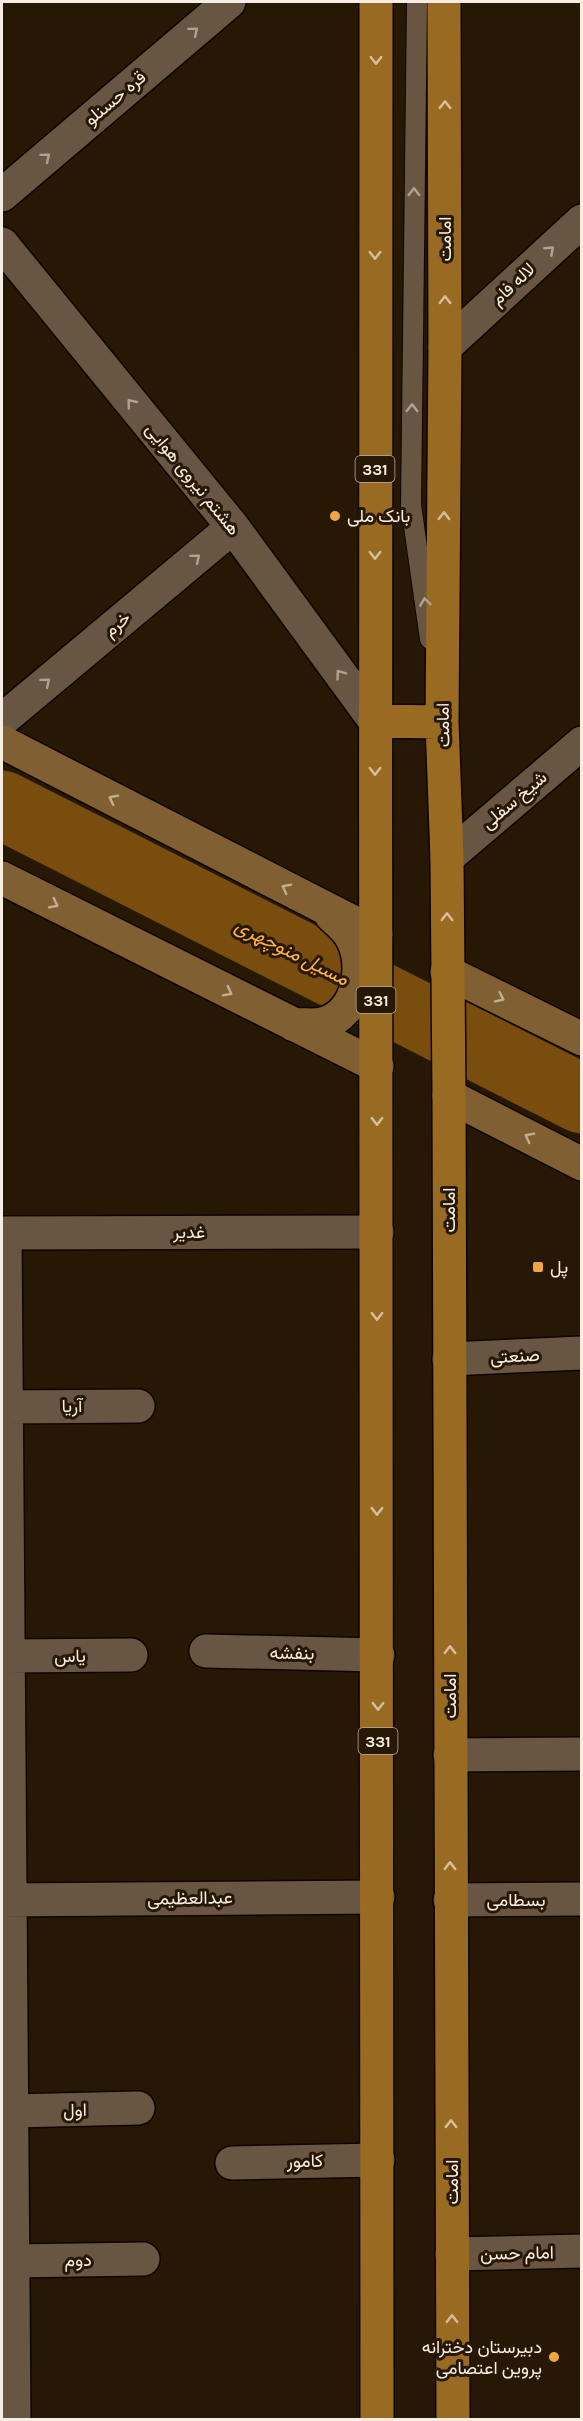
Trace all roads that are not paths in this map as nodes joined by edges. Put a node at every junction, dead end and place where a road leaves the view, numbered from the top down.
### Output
1 (229, 2) edge
2 (376, 2) edge
3 (417, 2) edge
4 (444, 2) edge
5 (2, 195) edge
6 (582, 221) edge
7 (2, 244) edge
8 (445, 347) junction
9 (233, 527) junction
10 (2, 720) edge
11 (375, 721) junction
12 (442, 722) junction
13 (2, 742) edge
14 (582, 743) edge
15 (447, 858) junction
16 (2, 878) edge
17 (367, 935) junction
18 (447, 974) junction
19 (294, 1024) junction
20 (582, 1039) edge
21 (377, 1064) junction
22 (449, 1095) junction
23 (582, 1164) edge
24 (377, 1232) junction
25 (4, 1233) edge
26 (582, 1353) edge
27 (449, 1359) junction
28 (138, 1406) dead end
29 (6, 1407) junction
30 (5, 1556) edge
31 (206, 1651) dead end
32 (131, 1655) dead end
33 (378, 1655) junction
34 (8, 1656) junction
35 (582, 1754) edge
36 (450, 1755) junction
37 (378, 1897) junction
38 (582, 1899) edge
39 (6, 1900) edge
40 (450, 1900) junction
41 (138, 2108) dead end
42 (12, 2111) junction
43 (378, 2160) junction
44 (232, 2163) dead end
45 (582, 2251) edge
46 (452, 2254) junction
47 (143, 2259) dead end
48 (12, 2261) junction
49 (14, 2420) edge
50 (377, 2420) edge
51 (453, 2420) edge

5 -> 1 street, قره حسنلو
2 -> 11 main road, 331
12 -> 3 lane
8 -> 4 main road, امامت
8 -> 6 street, لاله فام
9 -> 7 street, هشتم نیروی هوایی
12 -> 8 main road, امامت
10 -> 9 street, خرم
11 -> 9 street, هشتم نیروی هوایی
11 - 12 main road
11 -> 17 main road, 331
12 - 15 main road, امامت
17 -> 13 main road
14 - 15 street, شیخ سفلی
18 -> 15 main road, امامت
16 -> 19 main road
17 - 19 main road
17 - 21 main road, 331
18 -> 20 main road
18 - 22 main road, امامت
19 - 21 main road
21 -> 24 main road, 331
23 -> 22 main road
22 - 27 main road, امامت
24 - 25 street, غدیر
24 -> 33 main road, 331
25 - 29 street
26 - 27 street, صنعتی
36 -> 27 main road, امامت
28 - 29 street, آریا
29 - 30 street
30 - 34 street
31 - 33 street, بنفشه
32 - 34 street, یاس
33 -> 37 main road, 331
34 - 39 street
35 - 36 street
40 -> 36 main road, امامت
37 - 39 street, عبدالعظیمی
37 - 43 main road, 331
38 - 40 street, بسطامی
39 - 42 street
46 -> 40 main road, امامت
41 - 42 street, اول
42 - 48 street
43 - 44 street, کامور
43 - 50 main road, 331
45 - 46 street, امام حسن
51 -> 46 main road, امامت
47 - 48 street, دوم
48 - 49 street

